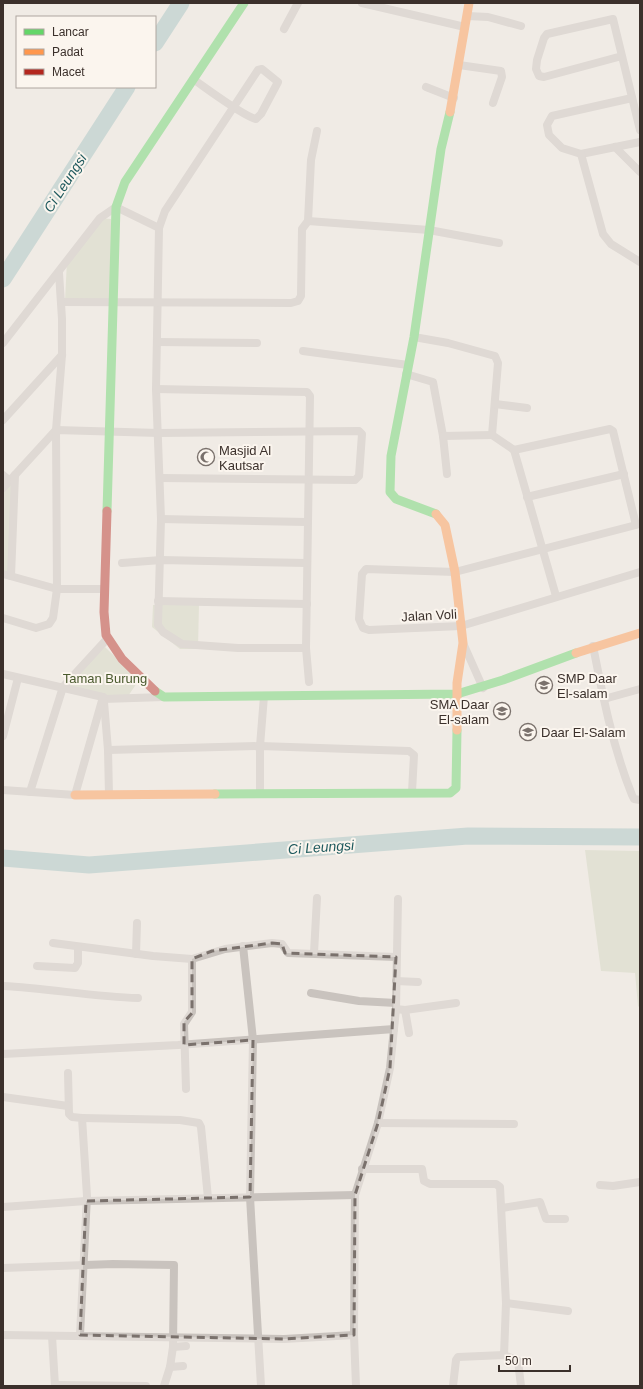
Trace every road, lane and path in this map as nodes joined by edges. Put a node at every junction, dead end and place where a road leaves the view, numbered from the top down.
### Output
1 (244, 3) edge
2 (298, 3) edge
3 (362, 3) edge
4 (469, 3) edge
5 (467, 16) junction
6 (465, 26) junction
7 (521, 26) dead end
8 (284, 29) dead end
9 (622, 56) junction
10 (460, 65) junction
11 (193, 79) junction
12 (426, 87) dead end
13 (454, 98) junction
14 (632, 98) junction
15 (493, 103) dead end
16 (235, 107) junction
17 (640, 130) edge
18 (317, 131) dead end
19 (640, 142) edge
20 (614, 147) junction
21 (581, 154) junction
22 (640, 172) edge
23 (116, 207) junction
24 (308, 220) junction
25 (159, 228) junction
26 (429, 230) junction
27 (499, 243) dead end
28 (640, 262) edge
29 (59, 273) junction
30 (61, 302) junction
31 (114, 302) junction
32 (158, 303) junction
33 (414, 337) junction
34 (157, 342) junction
35 (3, 343) edge
36 (257, 343) dead end
37 (302, 351) dead end
38 (62, 355) junction
39 (408, 364) junction
40 (406, 374) junction
41 (156, 389) junction
42 (495, 404) junction
43 (527, 408) dead end
44 (3, 420) edge
45 (56, 430) junction
46 (308, 431) junction
47 (110, 432) junction
48 (159, 433) junction
49 (492, 434) junction
50 (443, 436) junction
51 (514, 450) junction
52 (447, 474) dead end
53 (624, 474) junction
54 (3, 475) edge
55 (12, 478) junction
56 (160, 478) junction
57 (308, 480) junction
58 (3, 488) edge
59 (527, 497) junction
60 (161, 520) junction
61 (307, 522) junction
62 (542, 550) junction
63 (161, 560) junction
64 (122, 563) dead end
65 (307, 563) junction
66 (455, 572) junction
67 (640, 572) edge
68 (7, 575) edge
69 (56, 589) junction
70 (105, 589) junction
71 (556, 596) junction
72 (158, 600) junction
73 (307, 604) junction
74 (3, 618) edge
75 (461, 626) junction
76 (640, 633) edge
77 (107, 639) junction
78 (463, 643) junction
79 (593, 646) junction
80 (306, 648) junction
81 (3, 674) edge
82 (18, 678) junction
83 (309, 682) dead end
84 (63, 687) junction
85 (483, 688) junction
86 (640, 689) edge
87 (457, 694) junction
88 (264, 696) junction
89 (164, 697) junction
90 (103, 698) junction
91 (604, 699) junction
92 (3, 736) edge
93 (260, 746) junction
94 (108, 750) junction
95 (3, 790) edge
96 (30, 792) junction
97 (412, 792) junction
98 (260, 794) junction
99 (75, 795) junction
100 (109, 795) junction
101 (640, 800) edge
102 (317, 898) dead end
103 (398, 899) dead end
104 (137, 924) dead end
105 (53, 943) dead end
106 (243, 946) junction
107 (78, 947) junction
108 (314, 953) junction
109 (136, 954) junction
110 (396, 957) junction
111 (192, 959) junction
112 (37, 966) dead end
113 (396, 981) junction
114 (418, 982) dead end
115 (3, 986) edge
116 (311, 993) dead end
117 (138, 998) dead end
118 (456, 1003) dead end
119 (396, 1006) junction
120 (405, 1010) junction
121 (394, 1029) junction
122 (409, 1032) dead end
123 (253, 1040) junction
124 (184, 1045) junction
125 (3, 1054) edge
126 (68, 1073) dead end
127 (186, 1089) dead end
128 (3, 1096) edge
129 (68, 1106) junction
130 (82, 1118) junction
131 (378, 1123) junction
132 (514, 1124) dead end
133 (362, 1169) junction
134 (640, 1182) edge
135 (600, 1185) dead end
136 (355, 1195) junction
137 (250, 1197) junction
138 (208, 1198) junction
139 (86, 1201) junction
140 (3, 1207) edge
141 (502, 1208) junction
142 (565, 1219) dead end
143 (84, 1264) junction
144 (3, 1268) edge
145 (506, 1303) junction
146 (568, 1311) dead end
147 (3, 1335) edge
148 (80, 1335) junction
149 (354, 1335) junction
150 (52, 1336) junction
151 (173, 1338) junction
152 (259, 1338) junction
153 (186, 1346) dead end
154 (173, 1347) junction
155 (504, 1355) junction
156 (170, 1366) junction
157 (183, 1366) dead end
158 (55, 1385) edge
159 (146, 1386) edge
160 (164, 1386) edge
161 (260, 1386) edge
162 (356, 1386) edge
163 (453, 1386) edge
164 (521, 1386) edge

1 - 11 street
2 - 8 street
3 - 6 street
4 - 5 street
5 - 6 street
5 - 7 street
6 - 10 street
9 - 9 street
9 - 14 street
10 - 13 street
10 - 15 street
11 - 16 street
11 - 23 street
12 - 13 street
13 - 26 street
14 - 17 street
14 - 21 street
16 - 16 street
16 - 25 street
18 - 24 street
19 - 20 street
20 - 21 street
20 - 22 street
21 - 28 street
23 - 25 street
23 - 29 street
23 - 31 street
24 - 26 street
24 - 32 street
25 - 32 street
26 - 27 street
26 - 33 street
29 - 30 street
29 - 35 street
30 - 31 street
30 - 38 street
31 - 32 street
31 - 47 street
32 - 34 street
33 - 39 street
33 - 42 street
34 - 36 street
34 - 41 street
37 - 39 street
38 - 44 street
38 - 45 street
39 - 40 street
40 - 50 street
40 - 66 street
41 - 46 street
41 - 48 street
42 - 43 street
42 - 49 street
45 - 47 street
45 - 55 street
45 - 69 street
46 - 48 street
46 - 57 street
46 - 57 street
47 - 48 street
47 - 70 street
48 - 56 street
49 - 50 street
49 - 51 street
50 - 52 street
51 - 53 street
51 - 59 street
53 - 59 street
53 - 62 street, Jalan Voli
54 - 55 street
55 - 58 street
55 - 68 street
56 - 57 street
56 - 60 street
57 - 61 street
59 - 62 street
60 - 61 street
60 - 63 street
61 - 65 street
62 - 66 street, Jalan Voli
62 - 71 street
63 - 64 street
63 - 65 street
63 - 72 street
65 - 73 street
66 - 75 street
66 - 75 street, Jalan Voli
67 - 71 street, Jalan Voli
68 - 69 street
69 - 70 street
69 - 74 street
70 - 77 street
71 - 75 street, Jalan Voli
72 - 73 street
72 - 80 street
73 - 80 street
75 - 78 street
76 - 79 street
77 - 84 street
77 - 89 street
78 - 85 street
78 - 87 street
79 - 85 street
79 - 91 street
80 - 83 street
81 - 82 street
82 - 84 street
82 - 92 street
84 - 90 street
84 - 96 street
85 - 87 street
86 - 91 street
87 - 88 street
87 - 97 street
88 - 89 street
88 - 93 street
89 - 90 street
90 - 94 street
90 - 99 street
91 - 101 street
93 - 94 street
93 - 97 street
93 - 98 street
94 - 100 street
95 - 96 street
96 - 99 street
97 - 98 street
98 - 100 street
99 - 100 street
102 - 108 street
103 - 110 street
104 - 109 street
105 - 107 street
106 - 108 street
106 - 111 street
106 - 123 street
107 - 109 street
107 - 112 street
108 - 110 street
109 - 111 street
110 - 113 street
111 - 124 street
113 - 114 street
113 - 119 street
115 - 117 street
116 - 119 street
118 - 120 street
119 - 120 street
119 - 121 street
120 - 122 street
121 - 123 street
121 - 131 street
123 - 124 street
123 - 137 street
124 - 125 street
124 - 127 street
126 - 129 street
128 - 129 street
129 - 130 street
130 - 138 street
130 - 139 street
131 - 132 street
131 - 133 street
133 - 136 street
133 - 141 street
134 - 135 street
136 - 137 street
136 - 149 street
137 - 138 street
137 - 152 street
138 - 139 street
139 - 140 street
139 - 143 street
141 - 142 street
141 - 145 street
143 - 144 street
143 - 148 street
143 - 151 street
145 - 146 street
145 - 155 street
147 - 150 street
148 - 150 street
148 - 151 street
149 - 152 street
149 - 162 street
150 - 158 street
151 - 152 street
151 - 154 street
152 - 161 street
153 - 154 street
154 - 156 street
155 - 163 street
155 - 164 street
156 - 157 street
156 - 160 street
158 - 159 street

